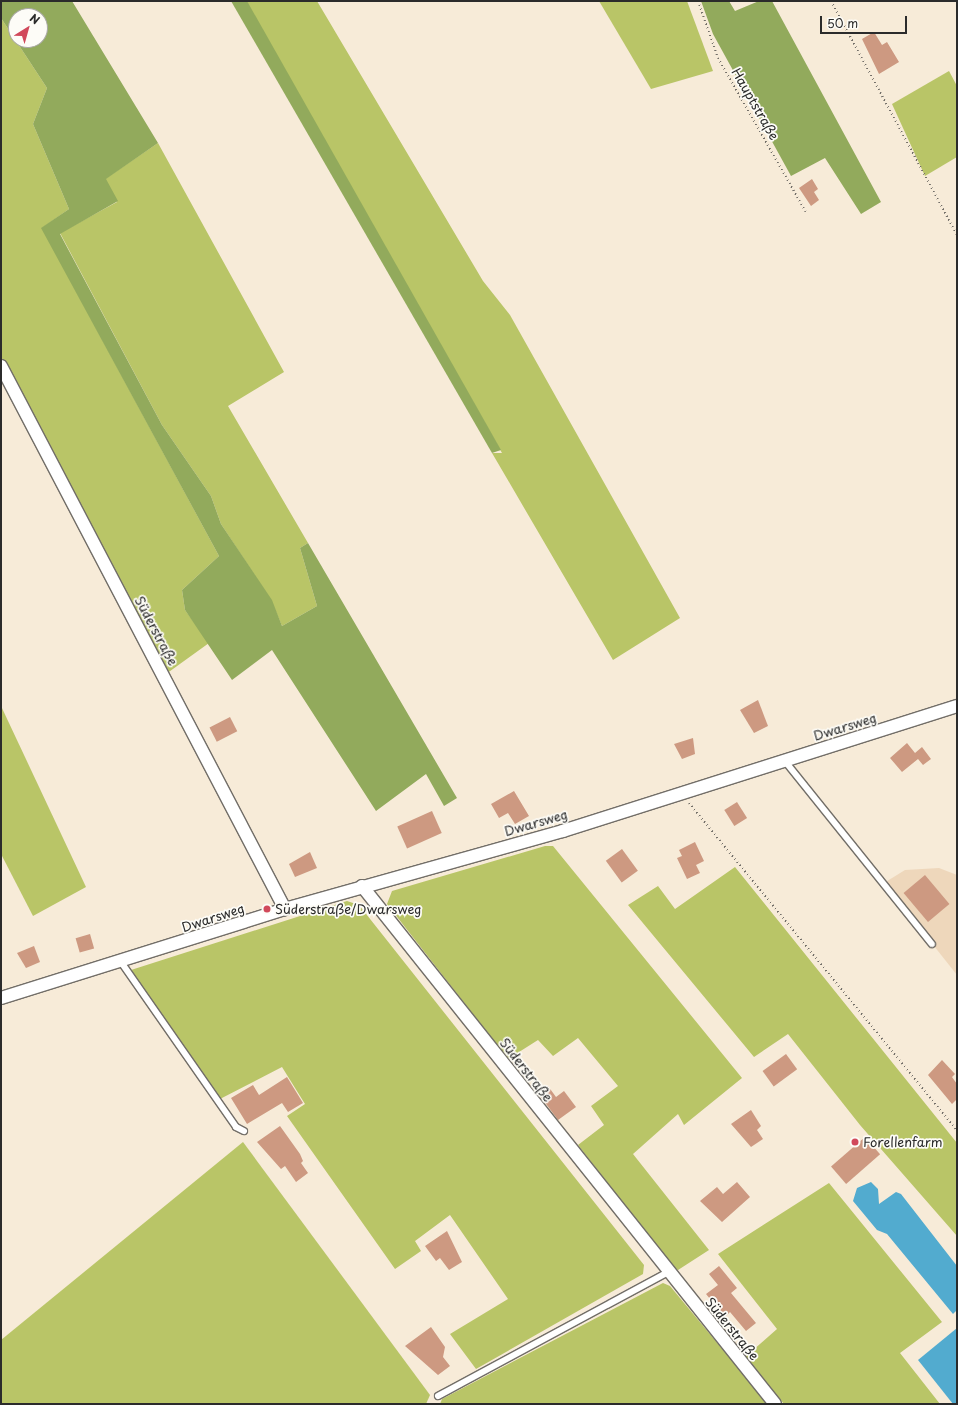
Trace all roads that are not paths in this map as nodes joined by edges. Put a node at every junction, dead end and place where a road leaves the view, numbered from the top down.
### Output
1 (1, 366) edge
2 (957, 706) edge
3 (784, 760) junction
4 (362, 886) junction
5 (286, 909) junction
6 (932, 944) dead end
7 (121, 962) junction
8 (1, 998) edge
9 (244, 1131) dead end
10 (668, 1272) junction
11 (438, 1396) dead end
12 (775, 1404) edge

1 - 5 street, Süderstraße
2 - 3 street, Dwarsweg
3 - 4 street, Dwarsweg
3 - 6 lane
4 - 5 street, Dwarsweg
4 - 10 street, Süderstraße
5 - 7 street, Dwarsweg
7 - 8 street, Dwarsweg
7 - 9 lane
10 - 11 lane
10 - 12 street, Süderstraße

